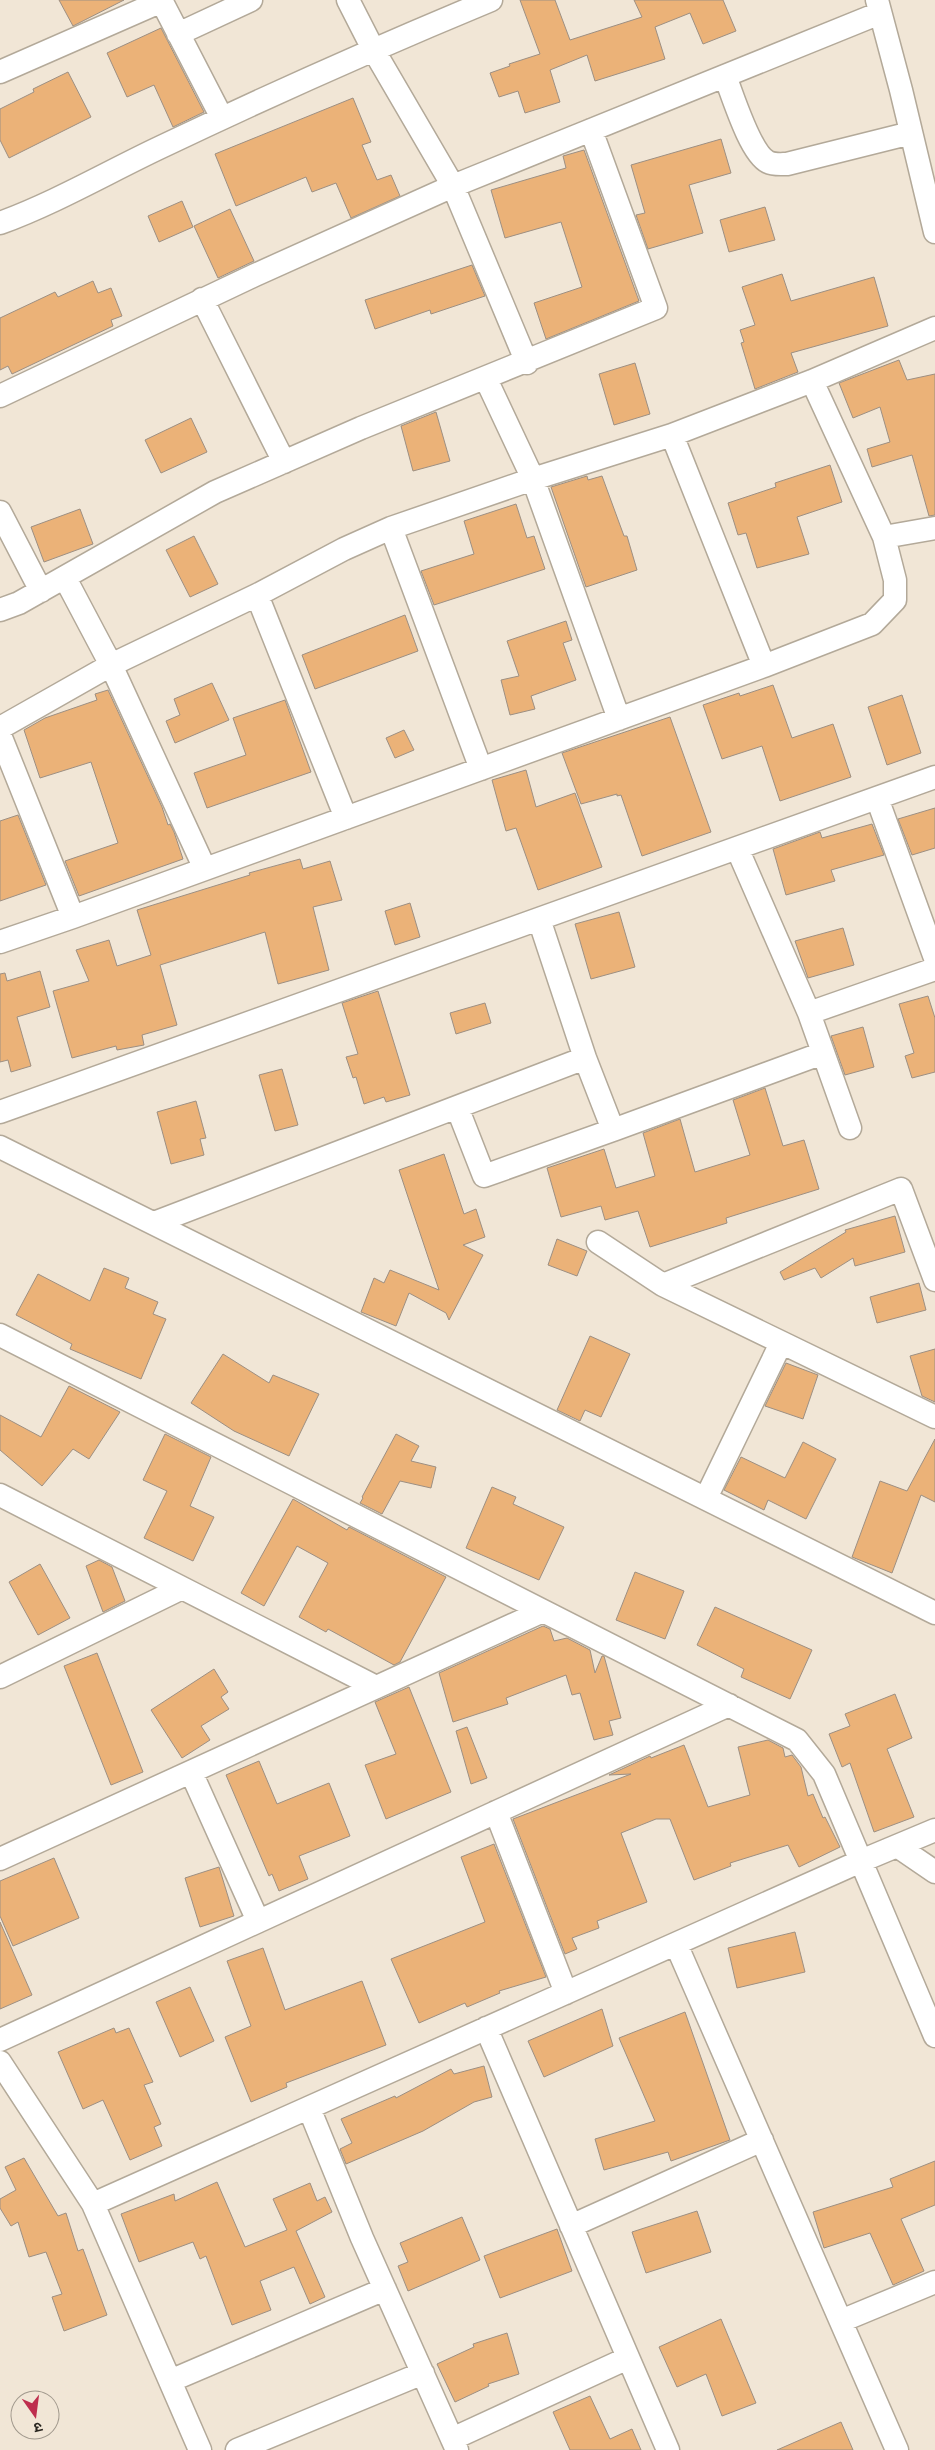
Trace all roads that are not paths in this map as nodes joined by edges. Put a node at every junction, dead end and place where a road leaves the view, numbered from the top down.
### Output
1 (251, 0) edge
2 (348, 0) edge
3 (491, 0) edge
4 (161, 1) edge
5 (878, 6) edge
6 (178, 34) junction
7 (373, 49) junction
8 (0, 72) edge
9 (725, 76) junction
10 (222, 118) junction
11 (591, 130) junction
12 (911, 133) junction
13 (453, 186) junction
14 (0, 224) edge
15 (935, 232) edge
16 (202, 299) junction
17 (935, 328) edge
18 (526, 363) junction
19 (486, 379) junction
20 (812, 381) junction
21 (0, 396) edge
22 (672, 435) junction
23 (284, 462) junction
24 (533, 479) junction
25 (0, 512) edge
26 (391, 528) junction
27 (935, 528) edge
28 (884, 537) junction
29 (64, 578) junction
30 (41, 591) junction
31 (257, 594) junction
32 (0, 610) edge
33 (112, 665) junction
34 (764, 666) junction
35 (619, 718) junction
36 (0, 728) edge
37 (0, 735) edge
38 (481, 769) junction
39 (935, 777) edge
40 (877, 798) junction
41 (346, 818) junction
42 (737, 848) junction
43 (205, 869) junction
44 (73, 917) junction
45 (539, 918) junction
46 (0, 942) edge
47 (935, 958) edge
48 (935, 969) edge
49 (809, 1013) junction
50 (823, 1053) junction
51 (585, 1058) junction
52 (457, 1107) junction
53 (0, 1112) edge
54 (850, 1128) dead end
55 (613, 1130) junction
56 (0, 1146) edge
57 (154, 1224) junction
58 (598, 1242) dead end
59 (935, 1280) edge
60 (662, 1285) junction
61 (0, 1335) edge
62 (781, 1343) junction
63 (935, 1418) edge
64 (0, 1495) edge
65 (706, 1498) junction
66 (182, 1588) junction
67 (543, 1611) junction
68 (935, 1613) edge
69 (0, 1677) edge
70 (376, 1687) junction
71 (729, 1705) junction
72 (191, 1772) junction
73 (496, 1812) junction
74 (935, 1830) edge
75 (897, 1846) junction
76 (0, 1859) edge
77 (861, 1861) junction
78 (935, 1872) edge
79 (258, 1921) junction
80 (676, 1944) junction
81 (566, 1993) junction
82 (486, 2028) junction
83 (935, 2036) edge
84 (0, 2040) edge
85 (0, 2062) edge
86 (309, 2108) junction
87 (762, 2140) junction
88 (93, 2204) junction
89 (572, 2226) junction
90 (935, 2282) edge
91 (385, 2289) junction
92 (841, 2321) junction
93 (628, 2358) junction
94 (422, 2373) junction
95 (170, 2381) junction
96 (455, 2445) edge
97 (200, 2450) edge
98 (237, 2450) edge
99 (668, 2450) edge
100 (897, 2450) edge

1 - 6 street
2 - 7 street
3 - 7 street
4 - 6 street
4 - 8 street
5 - 9 street
5 - 12 street
6 - 10 street
7 - 10 street
7 - 13 street
9 - 11 street
9 - 12 street
10 - 14 street
11 - 13 street
11 - 18 street
12 - 15 street
13 - 16 street
13 - 18 street
16 - 21 street
16 - 23 street
17 - 20 street
18 - 19 street
19 - 23 street
19 - 24 street
20 - 22 street
20 - 28 street
22 - 24 street
22 - 34 street
23 - 29 street
24 - 26 street
24 - 35 street
25 - 30 street
26 - 31 street
26 - 38 street
27 - 28 street
28 - 34 street
29 - 30 street
29 - 33 street
30 - 32 street
31 - 33 street
31 - 41 street
33 - 36 street
33 - 43 street
34 - 35 street
35 - 38 street
37 - 44 street
38 - 41 street
39 - 40 street
40 - 42 street
40 - 47 street
41 - 43 street
42 - 45 street
42 - 49 street
43 - 44 street
44 - 46 street
45 - 51 street
45 - 53 street
48 - 49 street
49 - 50 street
50 - 54 street
50 - 55 street
51 - 52 street
51 - 55 street
52 - 55 street
52 - 57 street
56 - 57 street
57 - 65 street
58 - 60 street
59 - 60 street
60 - 62 street
61 - 67 street
62 - 63 street
62 - 65 street
64 - 66 street
65 - 68 street
66 - 69 street
66 - 70 street
67 - 70 street
67 - 71 street
70 - 72 street
71 - 73 street
71 - 77 street
72 - 76 street
72 - 79 street
73 - 79 street
73 - 81 street
74 - 75 street
75 - 77 street
75 - 78 street
77 - 80 street
77 - 83 street
79 - 84 street
80 - 81 street
80 - 87 street
81 - 82 street
82 - 86 street
82 - 89 street
85 - 88 street
86 - 88 street
86 - 91 street
87 - 89 street
87 - 92 street
88 - 95 street
89 - 93 street
90 - 92 street
91 - 94 street
91 - 95 street
92 - 100 street
93 - 96 street
93 - 99 street
94 - 96 street
94 - 98 street
95 - 97 street

